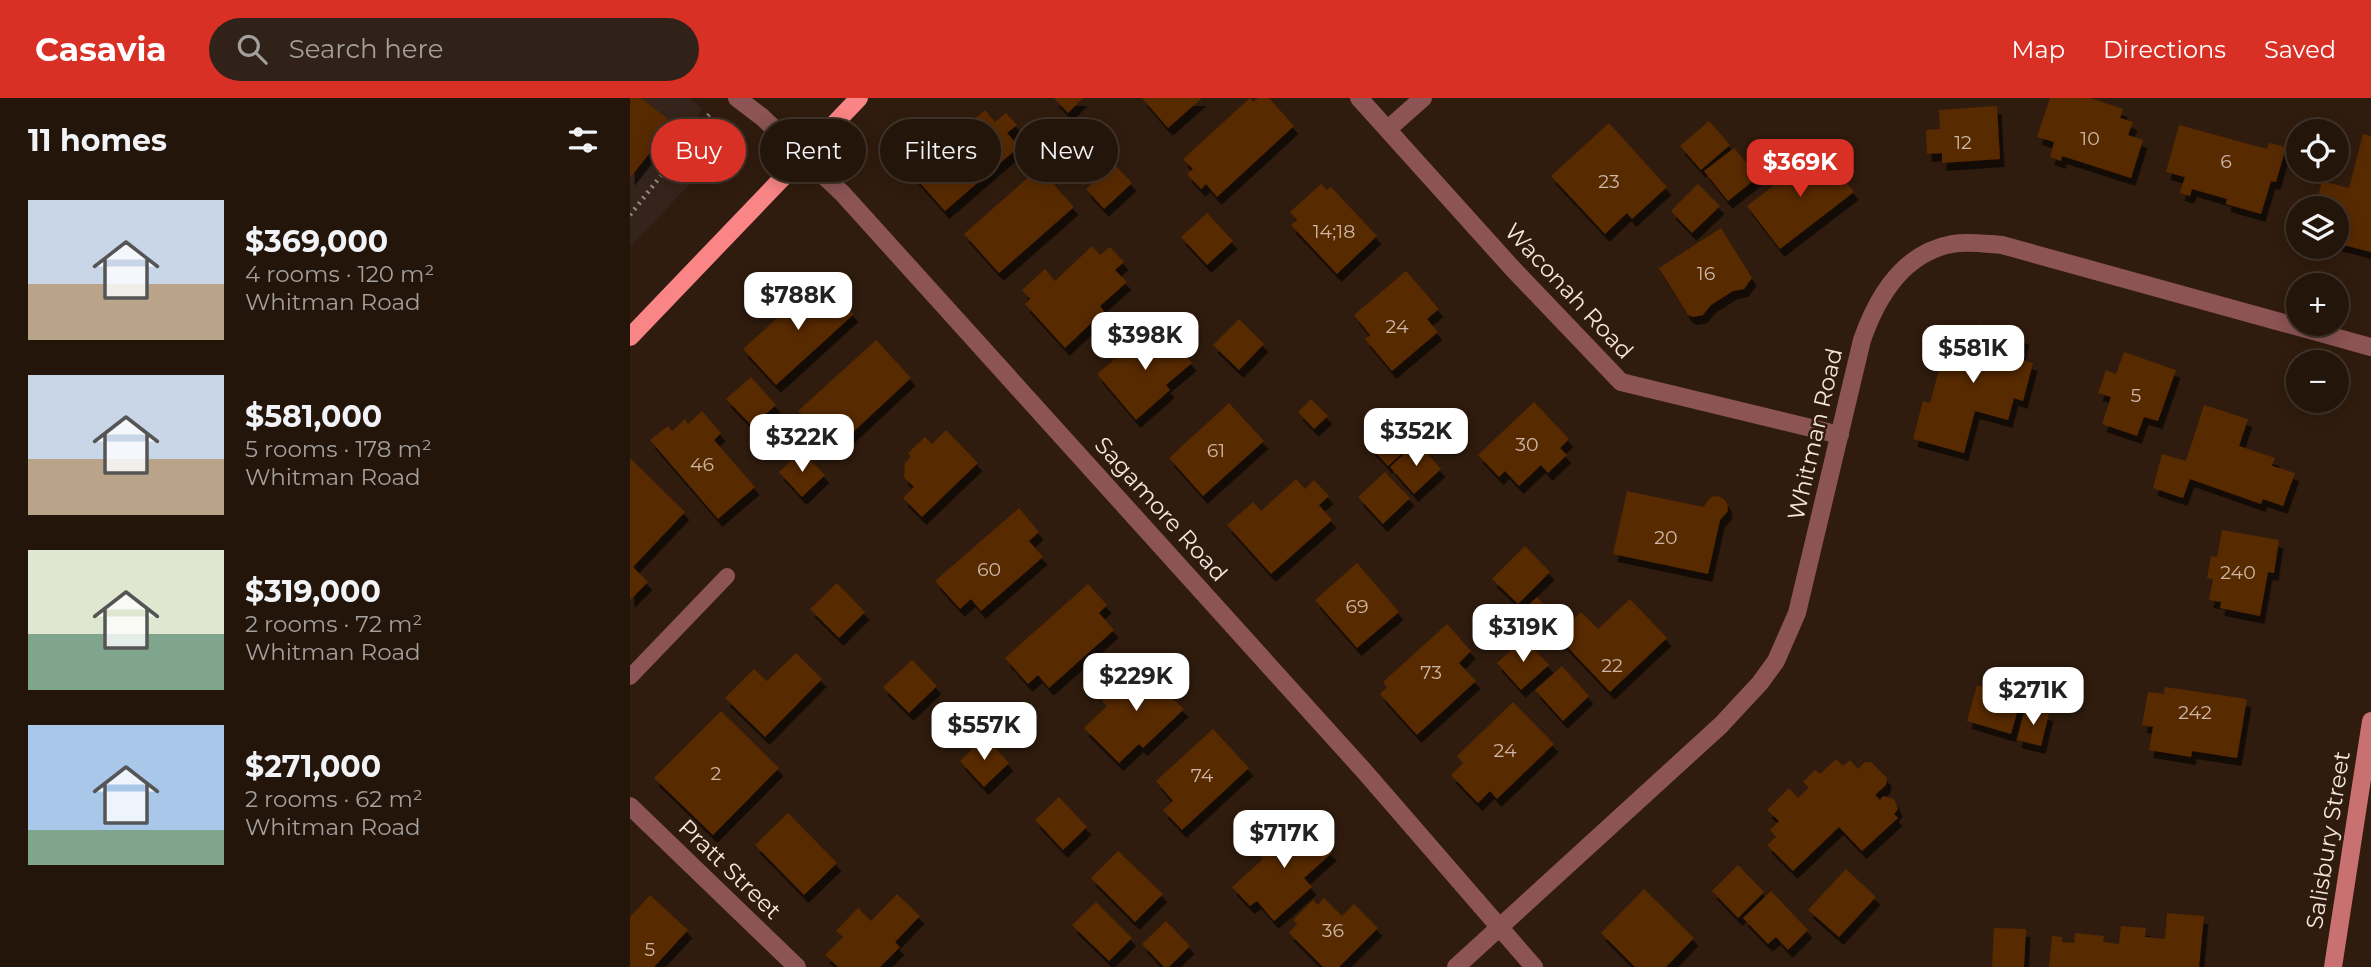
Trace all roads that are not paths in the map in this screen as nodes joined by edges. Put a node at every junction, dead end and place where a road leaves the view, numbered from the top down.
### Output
1 (737, 98) edge
2 (859, 98) edge
3 (1359, 98) edge
4 (1423, 98) edge
5 (761, 119) edge
6 (839, 119) edge
7 (1388, 129) junction
8 (778, 182) edge
9 (830, 182) edge
10 (630, 337) edge
11 (2371, 347) edge
12 (1840, 435) junction
13 (727, 576) dead end
14 (630, 677) edge
15 (2371, 721) edge
16 (630, 806) edge
17 (1499, 928) junction
18 (797, 967) edge
19 (1456, 967) edge
20 (1534, 967) edge
21 (2333, 967) edge

1 - 5 street, Sagamore Road
2 - 6 main road
3 - 7 street, Waconah Road
4 - 7 street
7 - 12 street, Waconah Road
8 - 10 main road
9 - 17 street, Sagamore Road
11 - 12 street, Whitman Road
12 - 17 street, Whitman Road
13 - 14 lane
15 - 21 main road, Salisbury Street
16 - 18 street, Pratt Street
17 - 19 street, Whitman Road
17 - 20 street, Sagamore Road

